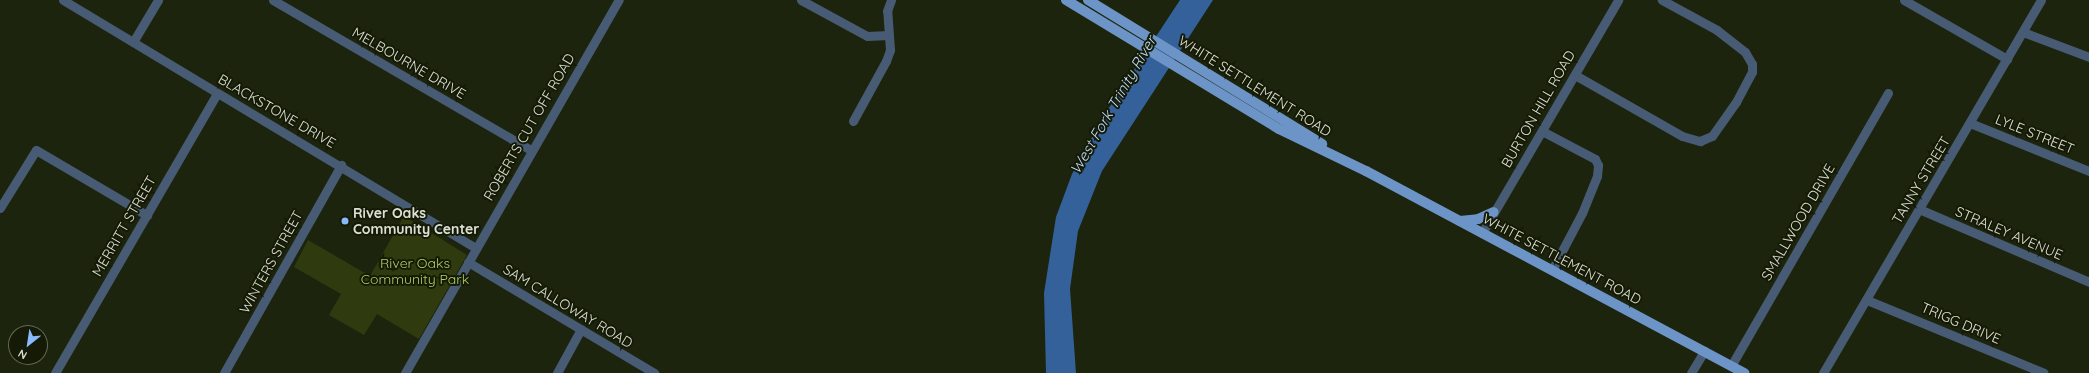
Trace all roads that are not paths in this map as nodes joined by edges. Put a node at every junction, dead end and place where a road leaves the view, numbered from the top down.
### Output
1 (63, 0) edge
2 (158, 0) edge
3 (273, 0) edge
4 (619, 0) edge
5 (802, 0) edge
6 (891, 0) edge
7 (1066, 0) edge
8 (1088, 0) edge
9 (1618, 0) edge
10 (1662, 0) edge
11 (1904, 0) edge
12 (2041, 0) edge
13 (2023, 32) junction
14 (888, 35) junction
15 (133, 42) junction
16 (2089, 57) edge
17 (2007, 59) junction
18 (1575, 74) junction
19 (217, 93) junction
20 (1888, 93) dead end
21 (853, 121) dead end
22 (1970, 123) junction
23 (1542, 131) junction
24 (531, 150) junction
25 (340, 165) junction
26 (2089, 171) edge
27 (1366, 172) junction
28 (0, 208) edge
29 (1919, 209) junction
30 (1494, 212) junction
31 (147, 215) junction
32 (1460, 221) junction
33 (1482, 233) junction
34 (476, 248) junction
35 (468, 262) junction
36 (1552, 270) junction
37 (2089, 282) edge
38 (1867, 300) junction
39 (580, 329) junction
40 (1704, 351) junction
41 (1731, 366) junction
42 (55, 373) edge
43 (224, 373) edge
44 (405, 373) edge
45 (557, 373) edge
46 (654, 373) edge
47 (1691, 373) edge
48 (1744, 373) edge
49 (1823, 373) edge
50 (2044, 373) edge

1 - 15 street, BLACKSTONE DRIVE
2 - 15 street
3 - 24 street, MELBOURNE DRIVE
4 - 24 street, ROBERTS CUT OFF ROAD
5 - 14 street
6 - 14 street
7 - 27 main road, WHITE SETTLEMENT ROAD
8 - 27 main road, WHITE SETTLEMENT ROAD
9 - 18 street, BURTON HILL ROAD
10 - 18 street
11 - 17 street
12 - 13 street, TANNY STREET
13 - 16 street
13 - 17 street, TANNY STREET
14 - 21 street
15 - 19 street, BLACKSTONE DRIVE
17 - 22 street, TANNY STREET
18 - 23 street, BURTON HILL ROAD
19 - 25 street, BLACKSTONE DRIVE
19 - 31 street, MERRITT STREET
20 - 41 street, SMALLWOOD DRIVE
22 - 26 street, LYLE STREET
22 - 29 street, TANNY STREET
23 - 30 street, BURTON HILL ROAD
23 - 36 street
24 - 34 street, ROBERTS CUT OFF ROAD
25 - 34 street, BLACKSTONE DRIVE
25 - 43 street, WINTERS STREET
27 - 32 main road, WHITE SETTLEMENT ROAD
28 - 31 street
29 - 37 street, STRALEY AVENUE
29 - 38 street, TANNY STREET
30 - 32 main road
30 - 33 street, BURTON HILL ROAD
31 - 42 street, MERRITT STREET
32 - 33 main road, WHITE SETTLEMENT ROAD
33 - 36 main road, WHITE SETTLEMENT ROAD
34 - 35 street, ROBERTS CUT OFF ROAD
35 - 39 street, SAM CALLOWAY ROAD
35 - 44 street, ROBERTS CUT OFF ROAD
36 - 40 main road, WHITE SETTLEMENT ROAD
38 - 49 street, TANNY STREET
38 - 50 street, TRIGG DRIVE
39 - 45 street
39 - 46 street, SAM CALLOWAY ROAD
40 - 41 main road, WHITE SETTLEMENT ROAD
40 - 47 street
41 - 48 main road, WHITE SETTLEMENT ROAD

